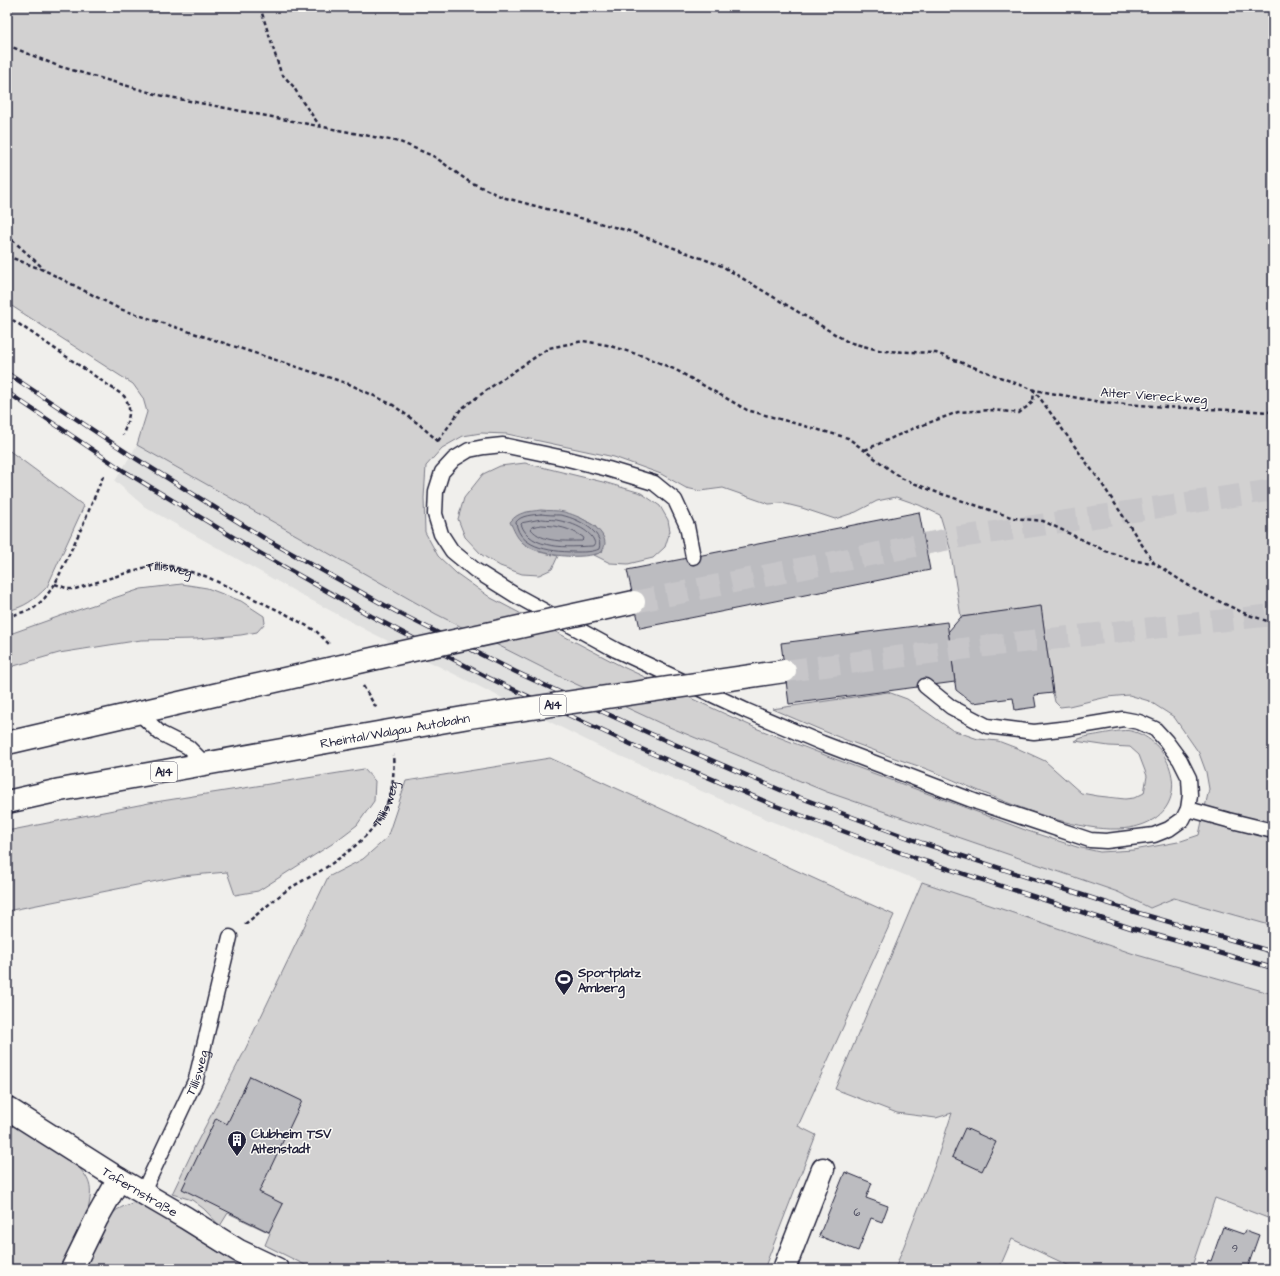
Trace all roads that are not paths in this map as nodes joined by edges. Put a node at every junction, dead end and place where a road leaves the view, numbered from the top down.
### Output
1 (693, 557) dead end
2 (634, 602) tunnel mouth
3 (785, 671) tunnel mouth
4 (925, 686) dead end
5 (138, 712) junction
6 (7, 743) edge
7 (205, 764) junction
8 (7, 802) edge
9 (1188, 809) junction
10 (1273, 831) edge
11 (230, 937) road end
12 (7, 1108) edge
13 (823, 1168) dead end
14 (119, 1178) junction
15 (143, 1192) junction
16 (72, 1269) edge
17 (277, 1269) edge
18 (784, 1269) edge

1 - 9 lane
2 - 5 main road, bridge
3 - 7 main road, Rheintal/Walgau Autobahn / A14, bridge
4 - 9 lane
5 - 6 main road
5 - 7 lane
7 - 8 main road, Rheintal/Walgau Autobahn / A14
9 - 10 lane
11 - 15 lane, Tillisweg
12 - 14 main road, Tafernstraße
13 - 18 main road
14 - 15 main road, Tafernstraße
14 - 16 main road
15 - 17 main road, Tafernstraße

